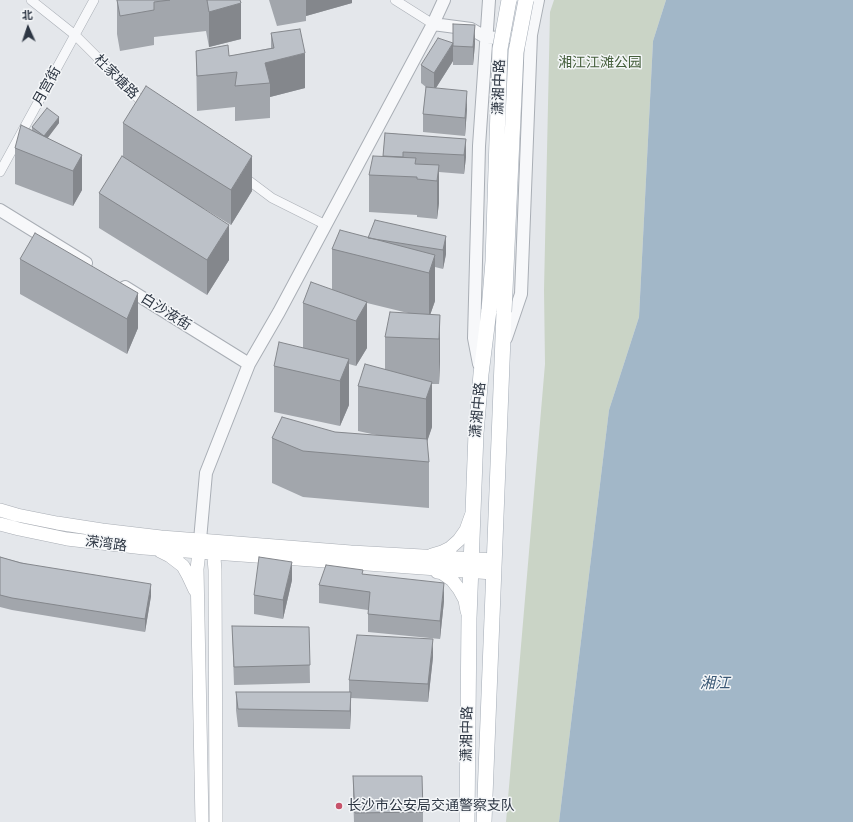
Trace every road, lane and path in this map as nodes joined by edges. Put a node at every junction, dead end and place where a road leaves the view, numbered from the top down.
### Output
1 (31, 0) edge
2 (94, 0) edge
3 (395, 0) edge
4 (444, 0) edge
5 (489, 0) edge
6 (509, 0) edge
7 (526, 0) edge
8 (538, 0) edge
9 (433, 24) junction
10 (75, 35) junction
11 (531, 35) junction
12 (486, 38) junction
13 (154, 113) edge
14 (235, 171) edge
15 (0, 172) edge
16 (0, 210) edge
17 (326, 225) junction
18 (93, 268) edge
19 (114, 280) edge
20 (496, 311) junction
21 (502, 350) junction
22 (249, 364) junction
23 (481, 374) junction
24 (472, 508) junction
25 (0, 510) edge
26 (0, 524) edge
27 (207, 546) junction
28 (144, 548) junction
29 (249, 556) junction
30 (423, 562) junction
31 (471, 566) junction
32 (493, 567) junction
33 (215, 588) junction
34 (198, 602) junction
35 (469, 618) junction
36 (202, 822) edge
37 (216, 822) edge
38 (467, 822) edge
39 (484, 822) edge

1 - 10 street, 杜家塘路
2 - 10 street, 月宫街
3 - 9 street
4 - 9 street
5 - 12 street
6 - 20 main road, 潇湘中路, bridge
7 - 20 main road, 潇湘中路, bridge
8 - 11 street
9 - 12 street
9 - 17 street
10 - 13 street, 杜家塘路
10 - 15 street, 月宫街
11 - 12 street
11 - 21 street
12 - 23 street
14 - 17 street
16 - 18 street
17 - 22 street
19 - 22 street, 白沙液街
20 - 21 main road, 潇湘中路
20 - 23 main road, 潇湘中路
21 - 32 main road, 潇湘中路
22 - 27 street
23 - 24 main road, 潇湘中路
24 - 30 main road
24 - 31 main road, 潇湘中路
25 - 27 main road
26 - 28 main road, 溁湾路
27 - 28 main road, 溁湾路
27 - 29 main road
27 - 30 main road
27 - 33 main road
27 - 34 main road
28 - 34 main road
29 - 30 main road
29 - 33 main road
30 - 31 main road
30 - 35 main road
31 - 32 main road
31 - 35 main road, 潇湘中路
32 - 39 main road, 潇湘中路
33 - 37 main road
34 - 36 main road
35 - 38 main road, 潇湘中路

